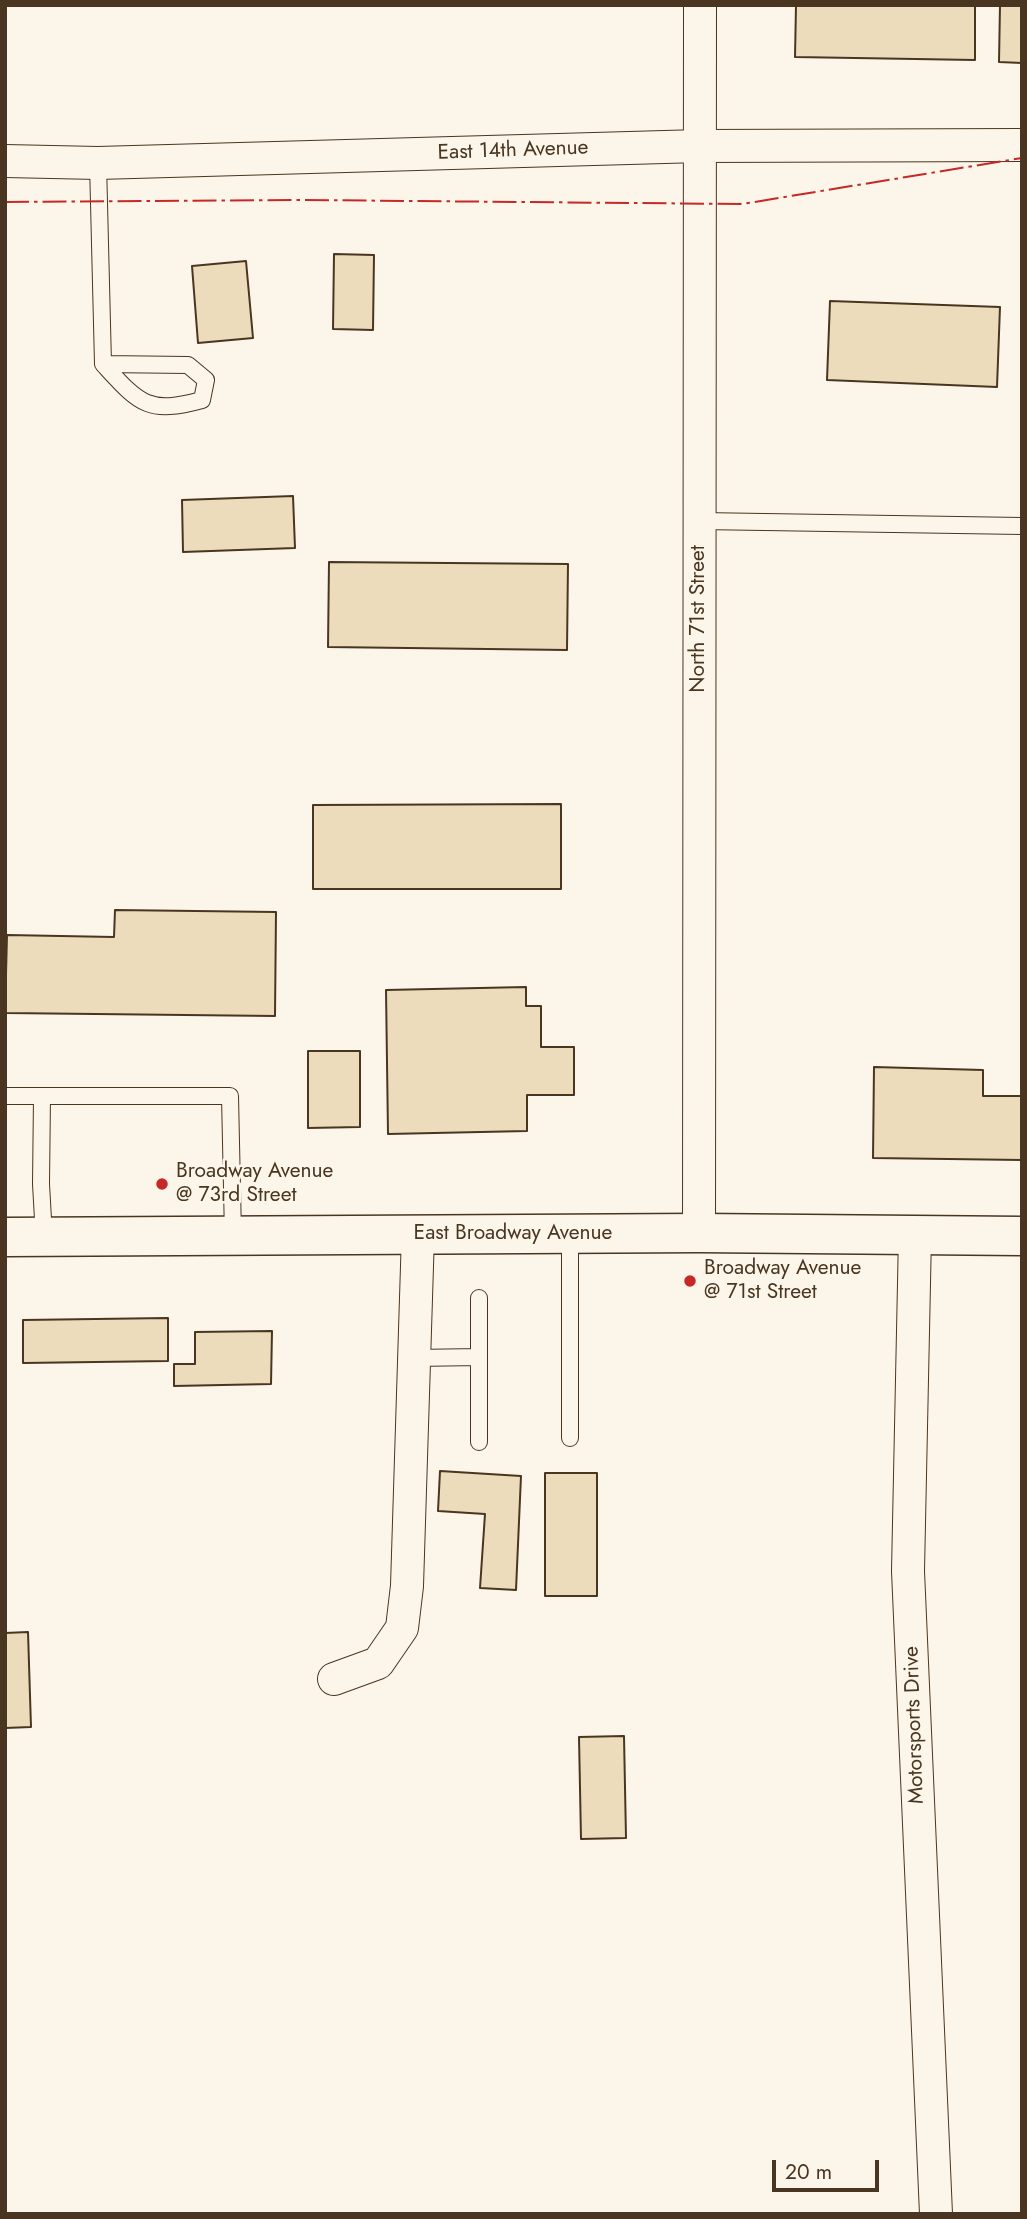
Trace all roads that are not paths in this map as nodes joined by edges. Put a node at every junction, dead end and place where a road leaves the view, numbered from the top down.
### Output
1 (700, 5) edge
2 (1022, 145) edge
3 (700, 146) junction
4 (5, 161) edge
5 (98, 163) junction
6 (103, 364) junction
7 (700, 521) junction
8 (1022, 526) edge
9 (5, 1096) edge
10 (42, 1096) junction
11 (699, 1233) junction
12 (418, 1234) junction
13 (570, 1234) junction
14 (233, 1235) junction
15 (915, 1235) junction
16 (1022, 1236) edge
17 (5, 1237) edge
18 (44, 1237) junction
19 (479, 1298) dead end
20 (479, 1357) junction
21 (414, 1358) junction
22 (570, 1438) dead end
23 (479, 1442) dead end
24 (334, 1679) dead end
25 (936, 2214) edge

1 - 3 street, North 71st Street
2 - 3 street, East 14th Avenue
3 - 5 street, East 14th Avenue
3 - 7 street, North 71st Street
4 - 5 street, East 14th Avenue
5 - 6 lane
6 - 6 lane
7 - 8 lane
7 - 11 street, North 71st Street
9 - 10 lane
10 - 14 lane
10 - 18 lane
11 - 13 main road, East Broadway Avenue
11 - 15 main road, East Broadway Avenue
12 - 13 main road, East Broadway Avenue
12 - 14 main road, East Broadway Avenue
12 - 21 street
13 - 22 lane
14 - 18 main road, East Broadway Avenue
15 - 16 main road, East Broadway Avenue
15 - 25 street, Motorsports Drive
17 - 18 main road, East Broadway Avenue
19 - 20 lane
20 - 21 lane
20 - 23 lane
21 - 24 street

